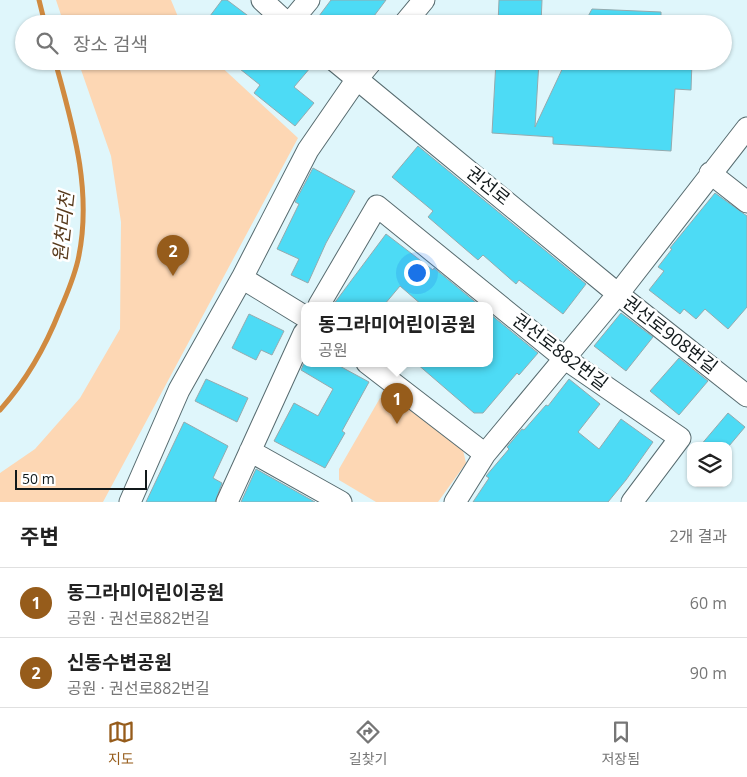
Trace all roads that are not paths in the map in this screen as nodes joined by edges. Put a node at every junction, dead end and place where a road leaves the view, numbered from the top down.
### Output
1 (262, 0) edge
2 (309, 0) edge
3 (424, 0) edge
4 (278, 15) edge
5 (296, 15) edge
6 (412, 15) edge
7 (347, 70) edge
8 (364, 70) edge
9 (357, 78) junction
10 (747, 128) edge
11 (710, 173) junction
12 (747, 202) edge
13 (242, 278) junction
14 (618, 294) junction
15 (321, 302) edge
16 (301, 314) edge
17 (301, 340) edge
18 (564, 358) junction
19 (372, 367) edge
20 (747, 396) edge
21 (250, 451) junction
22 (485, 454) junction
23 (130, 502) edge
24 (227, 502) edge
25 (341, 502) edge
26 (455, 502) edge
27 (632, 502) edge

1 - 4 street
2 - 5 street
3 - 6 street
7 - 9 street
8 - 9 street
9 - 13 street
9 - 14 street, 권선로
10 - 11 street, 권선로908번길
11 - 12 street
11 - 14 street, 권선로908번길
13 - 16 street
13 - 23 street
14 - 18 street
14 - 20 street, 권선로908번길
15 - 18 street, 권선로882번길
17 - 21 street
18 - 22 street
18 - 27 street, 권선로882번길
19 - 22 street
21 - 24 street
21 - 25 street
22 - 26 street

